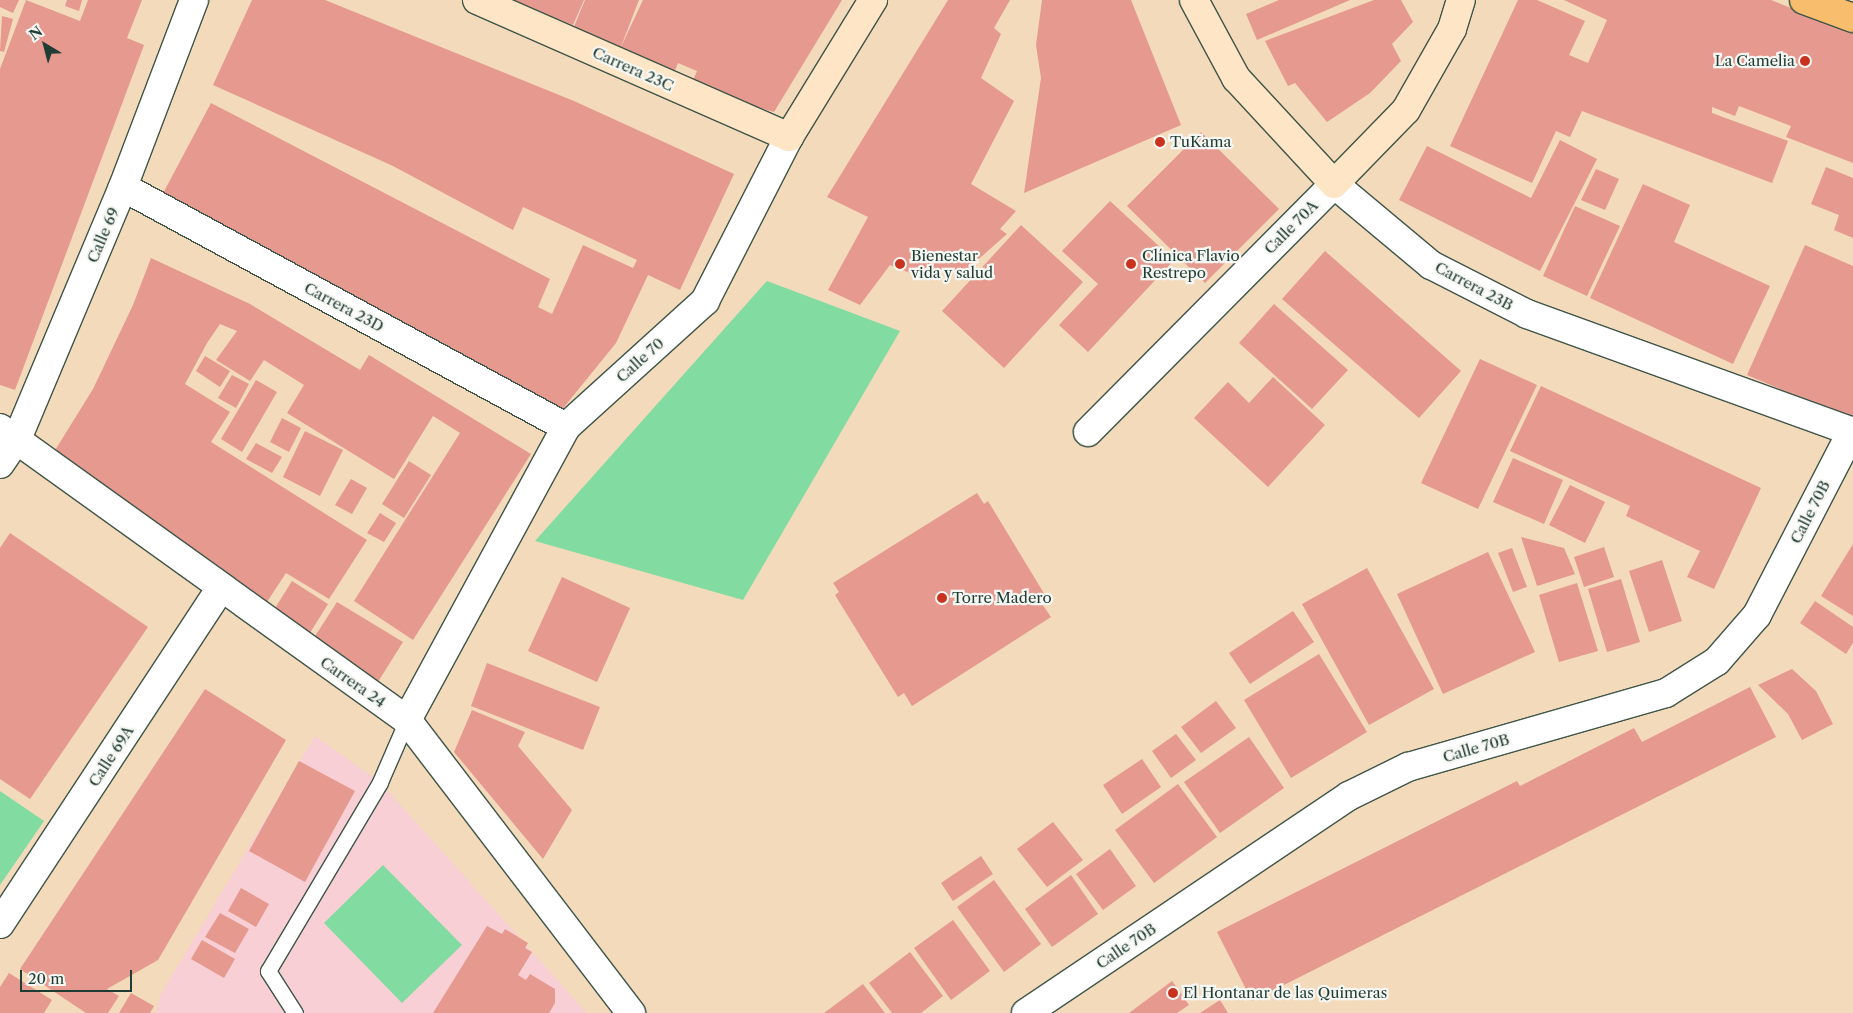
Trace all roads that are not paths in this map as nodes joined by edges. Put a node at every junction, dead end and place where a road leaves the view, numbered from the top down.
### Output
1 (194, 0) edge
2 (477, 0) edge
3 (873, 0) edge
4 (1194, 0) edge
5 (1461, 0) edge
6 (1804, 0) edge
7 (1853, 18) edge
8 (789, 137) junction
9 (1334, 184) junction
10 (123, 187) junction
11 (566, 427) junction
12 (1852, 431) edge
13 (1088, 432) dead end
14 (9, 433) edge
15 (0, 464) edge
16 (221, 588) junction
17 (407, 720) junction
18 (0, 924) edge
19 (295, 1013) edge
20 (631, 1013) edge
21 (1026, 1013) edge

1 - 10 street, Calle 69
2 - 8 street, Carrera 23C
3 - 8 street, Calle 70
4 - 9 street, Carrera 23B
5 - 9 street, Calle 70A
6 - 7 main road
8 - 11 street, Calle 70
9 - 12 street, Carrera 23B
9 - 13 street, Calle 70A
10 - 11 street, Carrera 23D
10 - 14 street, Calle 69
11 - 17 street, Calle 70
12 - 21 street, Calle 70B
14 - 15 street, Calle 69
14 - 16 street, Carrera 24
16 - 17 street, Carrera 24
16 - 18 street, Calle 69A
17 - 19 lane
17 - 20 street, Carrera 24

